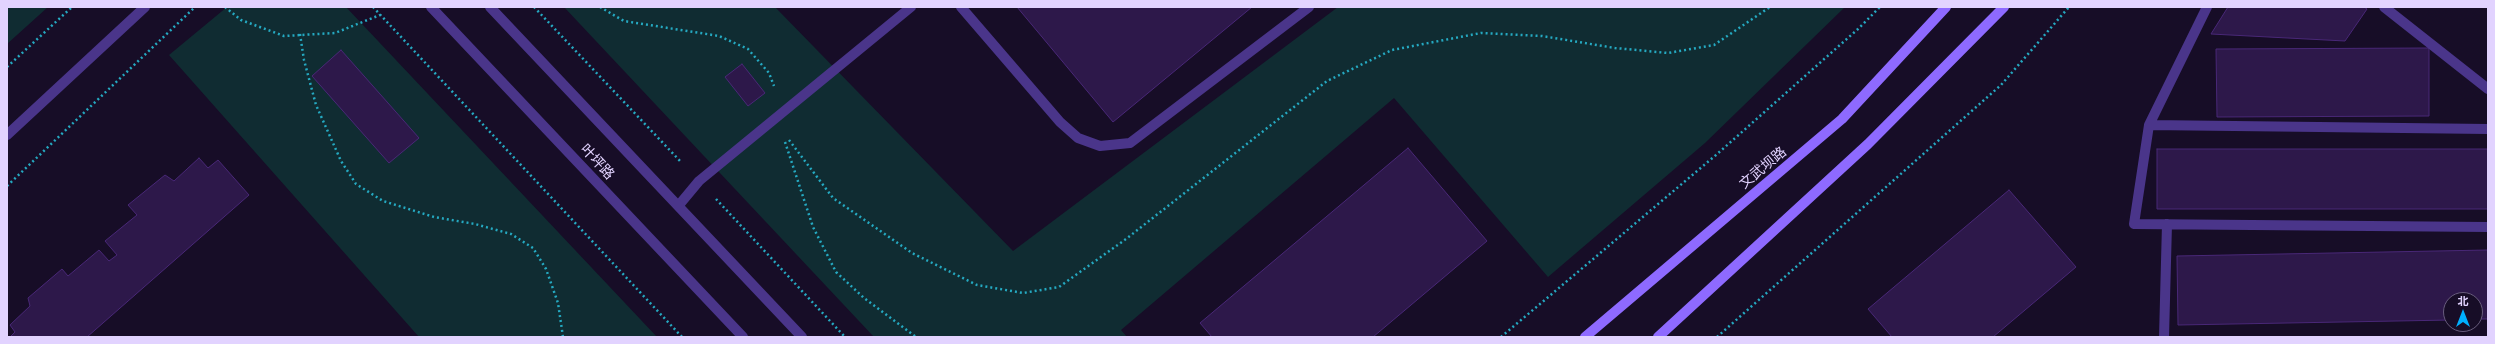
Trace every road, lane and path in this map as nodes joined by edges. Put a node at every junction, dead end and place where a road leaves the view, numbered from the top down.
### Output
1 (72, 7) edge
2 (145, 7) edge
3 (195, 7) edge
4 (225, 7) edge
5 (373, 7) edge
6 (430, 7) edge
7 (490, 7) edge
8 (911, 7) edge
9 (961, 7) edge
10 (1309, 7) edge
11 (1880, 7) edge
12 (1946, 7) edge
13 (2004, 7) edge
14 (2069, 7) edge
15 (2207, 7) edge
16 (2384, 7) edge
17 (380, 15) junction
18 (300, 34) junction
19 (7, 67) edge
20 (768, 73) dead end
21 (2488, 89) edge
22 (784, 112) junction
23 (2149, 125) junction
24 (2488, 129) edge
25 (7, 135) edge
26 (7, 186) edge
27 (679, 205) junction
28 (2167, 224) junction
29 (2488, 227) edge
30 (563, 337) edge
31 (682, 337) edge
32 (743, 337) edge
33 (802, 337) edge
34 (916, 337) edge
35 (1501, 337) edge
36 (1585, 337) edge
37 (1658, 337) edge
38 (1717, 337) edge
39 (2164, 337) edge

1 - 19 path
2 - 25 street
3 - 26 path
4 - 18 path
5 - 17 path
6 - 32 street, 叶坪路
7 - 27 street, 叶坪路
8 - 22 street
9 - 10 street
11 - 35 path
12 - 36 main road, 文武坝路
13 - 37 main road
14 - 38 path
15 - 23 street
16 - 21 street
17 - 18 path
17 - 31 path
18 - 30 path
20 - 22 path
22 - 27 street
22 - 34 path
23 - 24 street
23 - 28 street
27 - 33 street, 叶坪路
28 - 29 street
28 - 39 street

